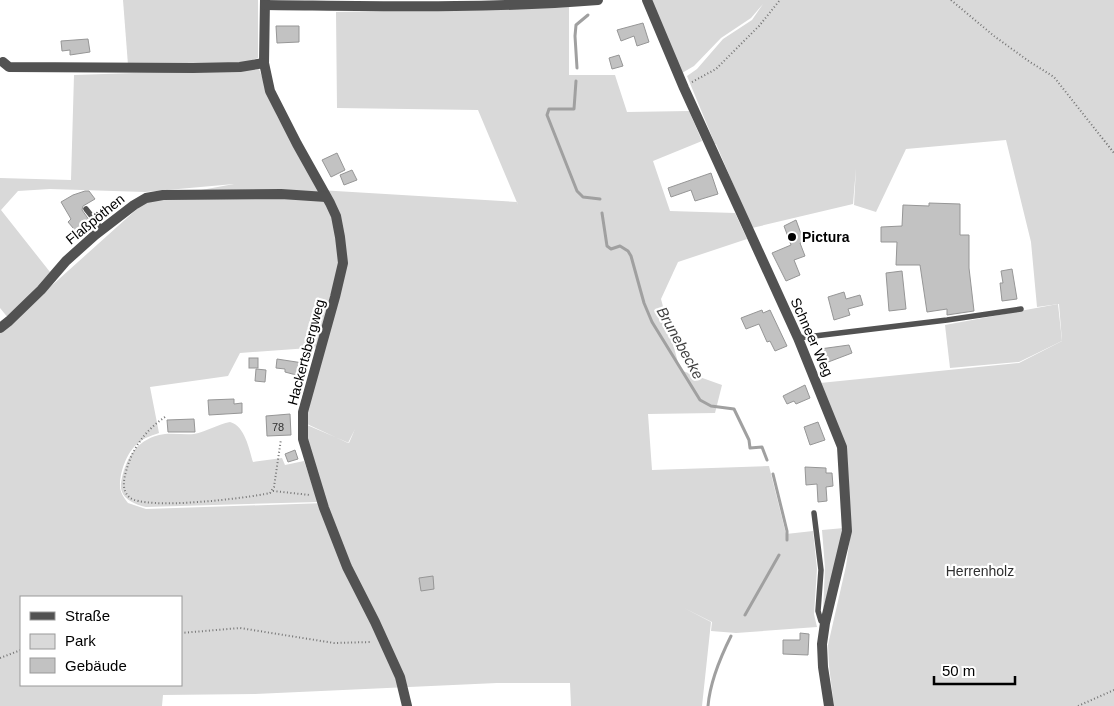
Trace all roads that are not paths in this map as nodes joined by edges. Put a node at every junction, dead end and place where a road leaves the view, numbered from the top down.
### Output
1 (598, 0) edge
2 (647, 0) edge
3 (265, 2) edge
4 (2, 62) dead end
5 (264, 63) junction
6 (326, 197) junction
7 (86, 209) dead end
8 (102, 229) junction
9 (1021, 309) dead end
10 (0, 328) edge
11 (798, 338) junction
12 (814, 512) dead end
13 (825, 623) junction
14 (407, 706) edge
15 (828, 706) edge

1 - 3 street
2 - 11 street, Schneer Weg
3 - 5 street, Hackertsbergweg
4 - 5 street
5 - 6 street, Hackertsbergweg
6 - 8 street, Flaßpöthen
6 - 14 street, Hackertsbergweg
7 - 8 lane
8 - 10 street, Flaßpöthen
9 - 11 lane
11 - 13 street, Schneer Weg
12 - 13 lane
13 - 15 street, Schneer Weg

